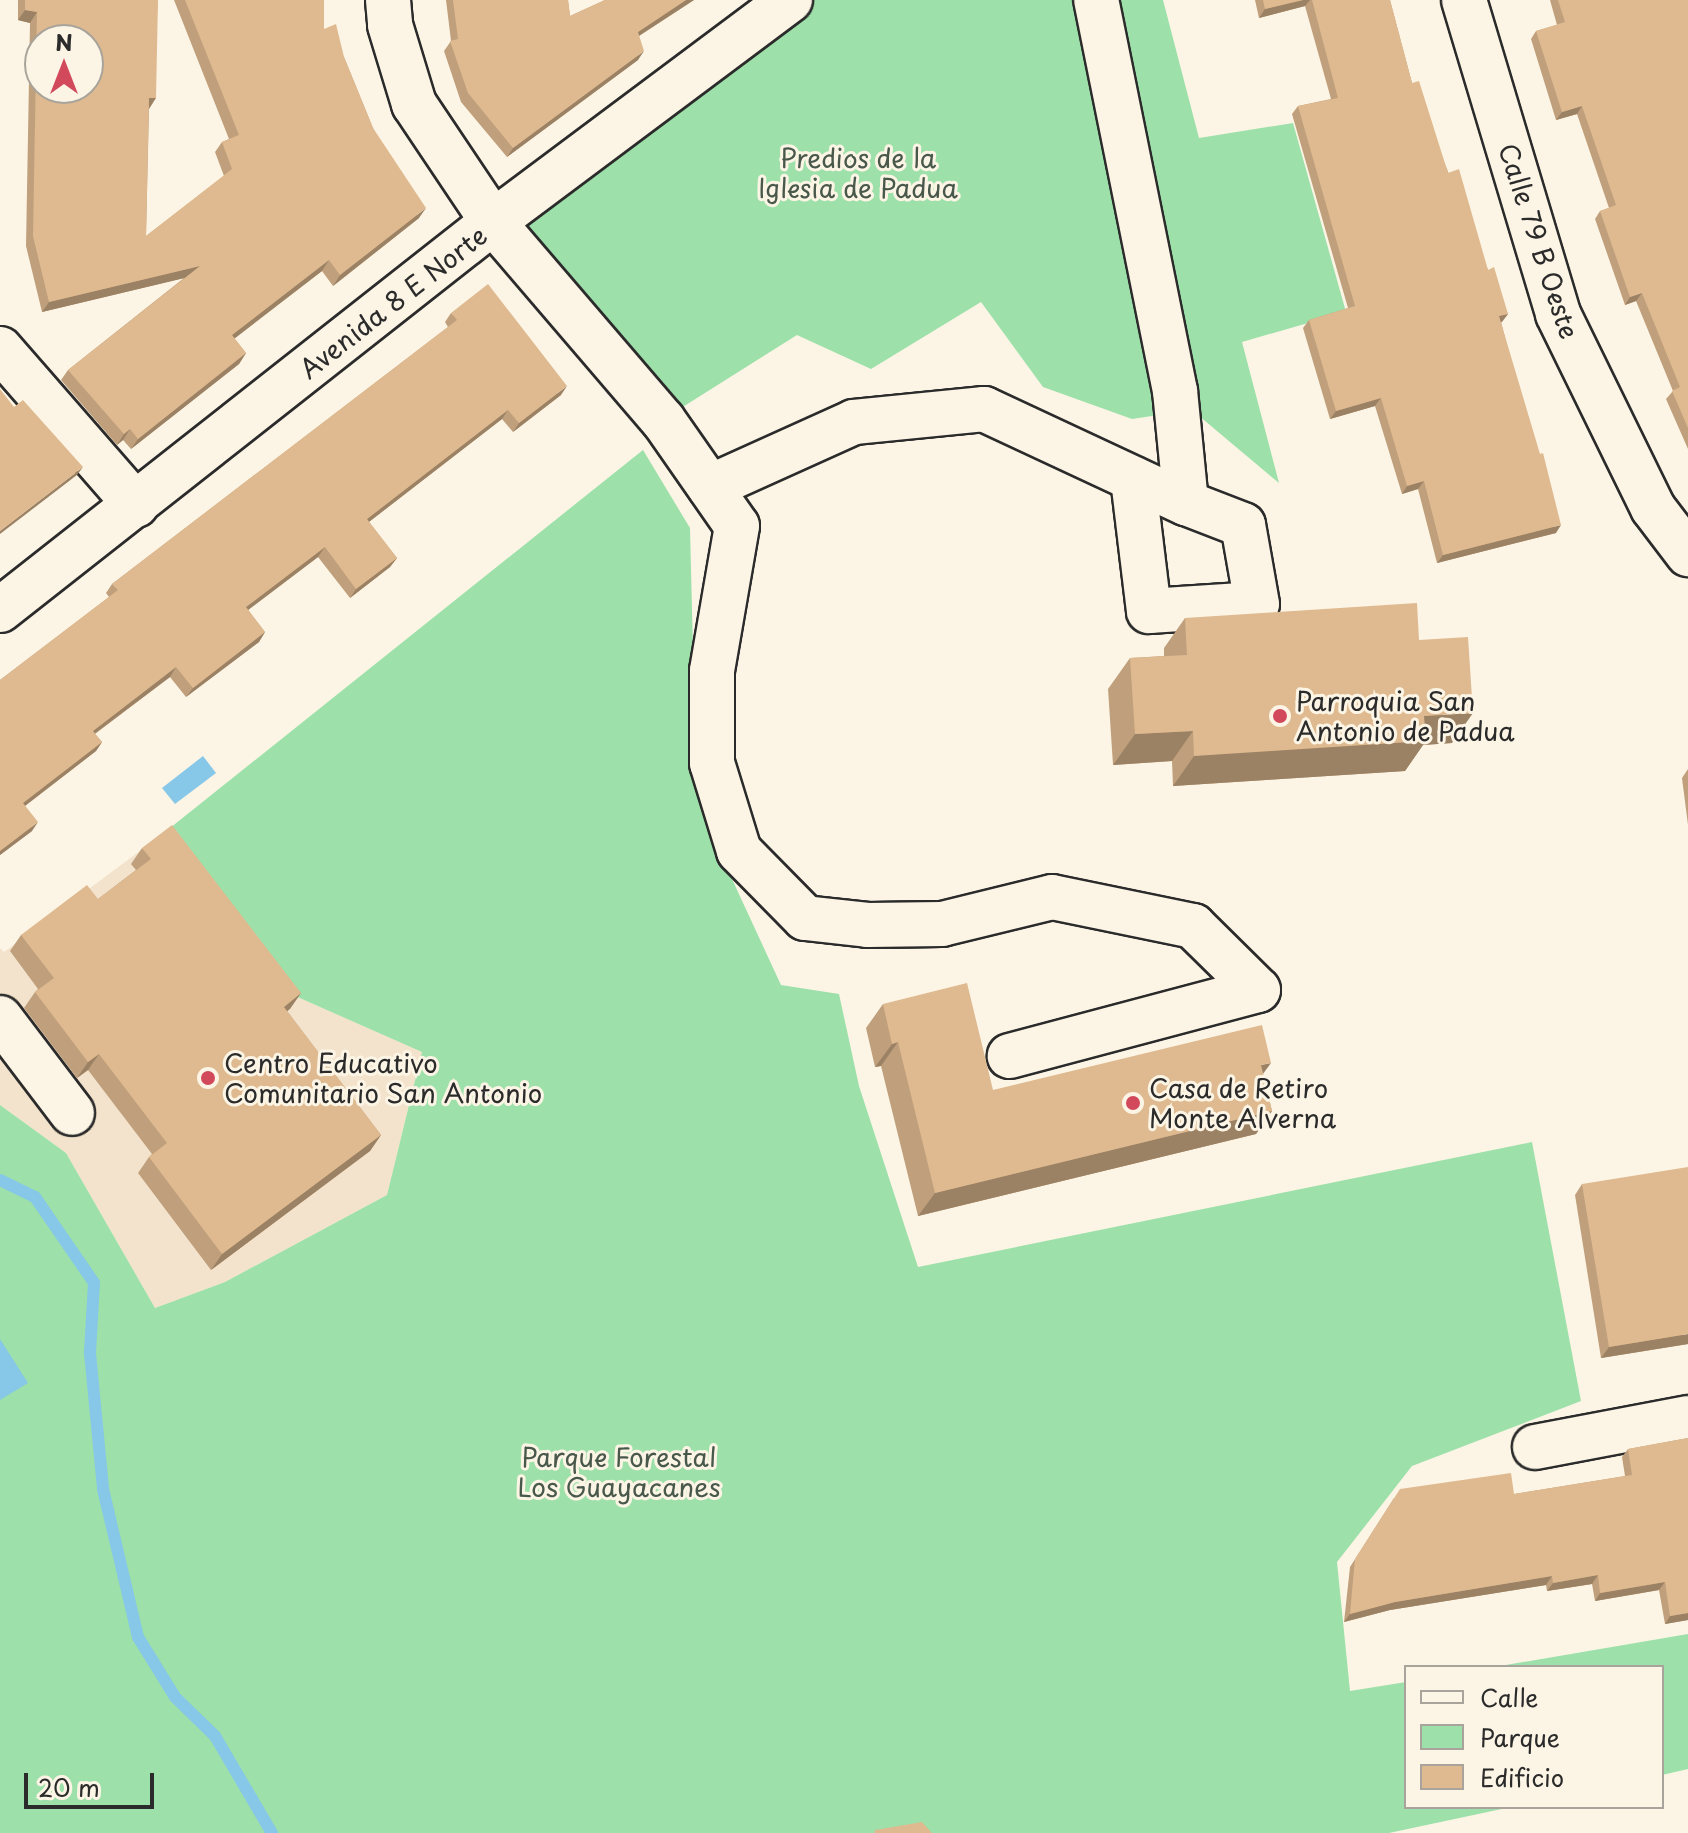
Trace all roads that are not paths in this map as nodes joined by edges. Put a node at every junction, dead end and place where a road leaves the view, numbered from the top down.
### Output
1 (388, 0) edge
2 (790, 0) edge
3 (1096, 0) edge
4 (1464, 0) edge
5 (493, 222) junction
6 (0, 349) edge
7 (1133, 479) junction
8 (710, 487) junction
9 (1186, 503) junction
10 (136, 505) junction
11 (1688, 554) edge
12 (0, 610) edge
13 (0, 1018) edge
14 (1010, 1056) dead end
15 (72, 1113) dead end
16 (1688, 1418) edge
17 (1535, 1447) dead end

1 - 5 street
2 - 5 street, Avenida 8 E Norte
3 - 9 street
4 - 11 street, Calle 79 B Oeste
5 - 8 street
5 - 10 street, Avenida 8 E Norte
6 - 10 street
7 - 8 street
7 - 9 street
7 - 9 street
8 - 14 street
10 - 12 street, Avenida 8 E Norte
13 - 15 street
16 - 17 street

